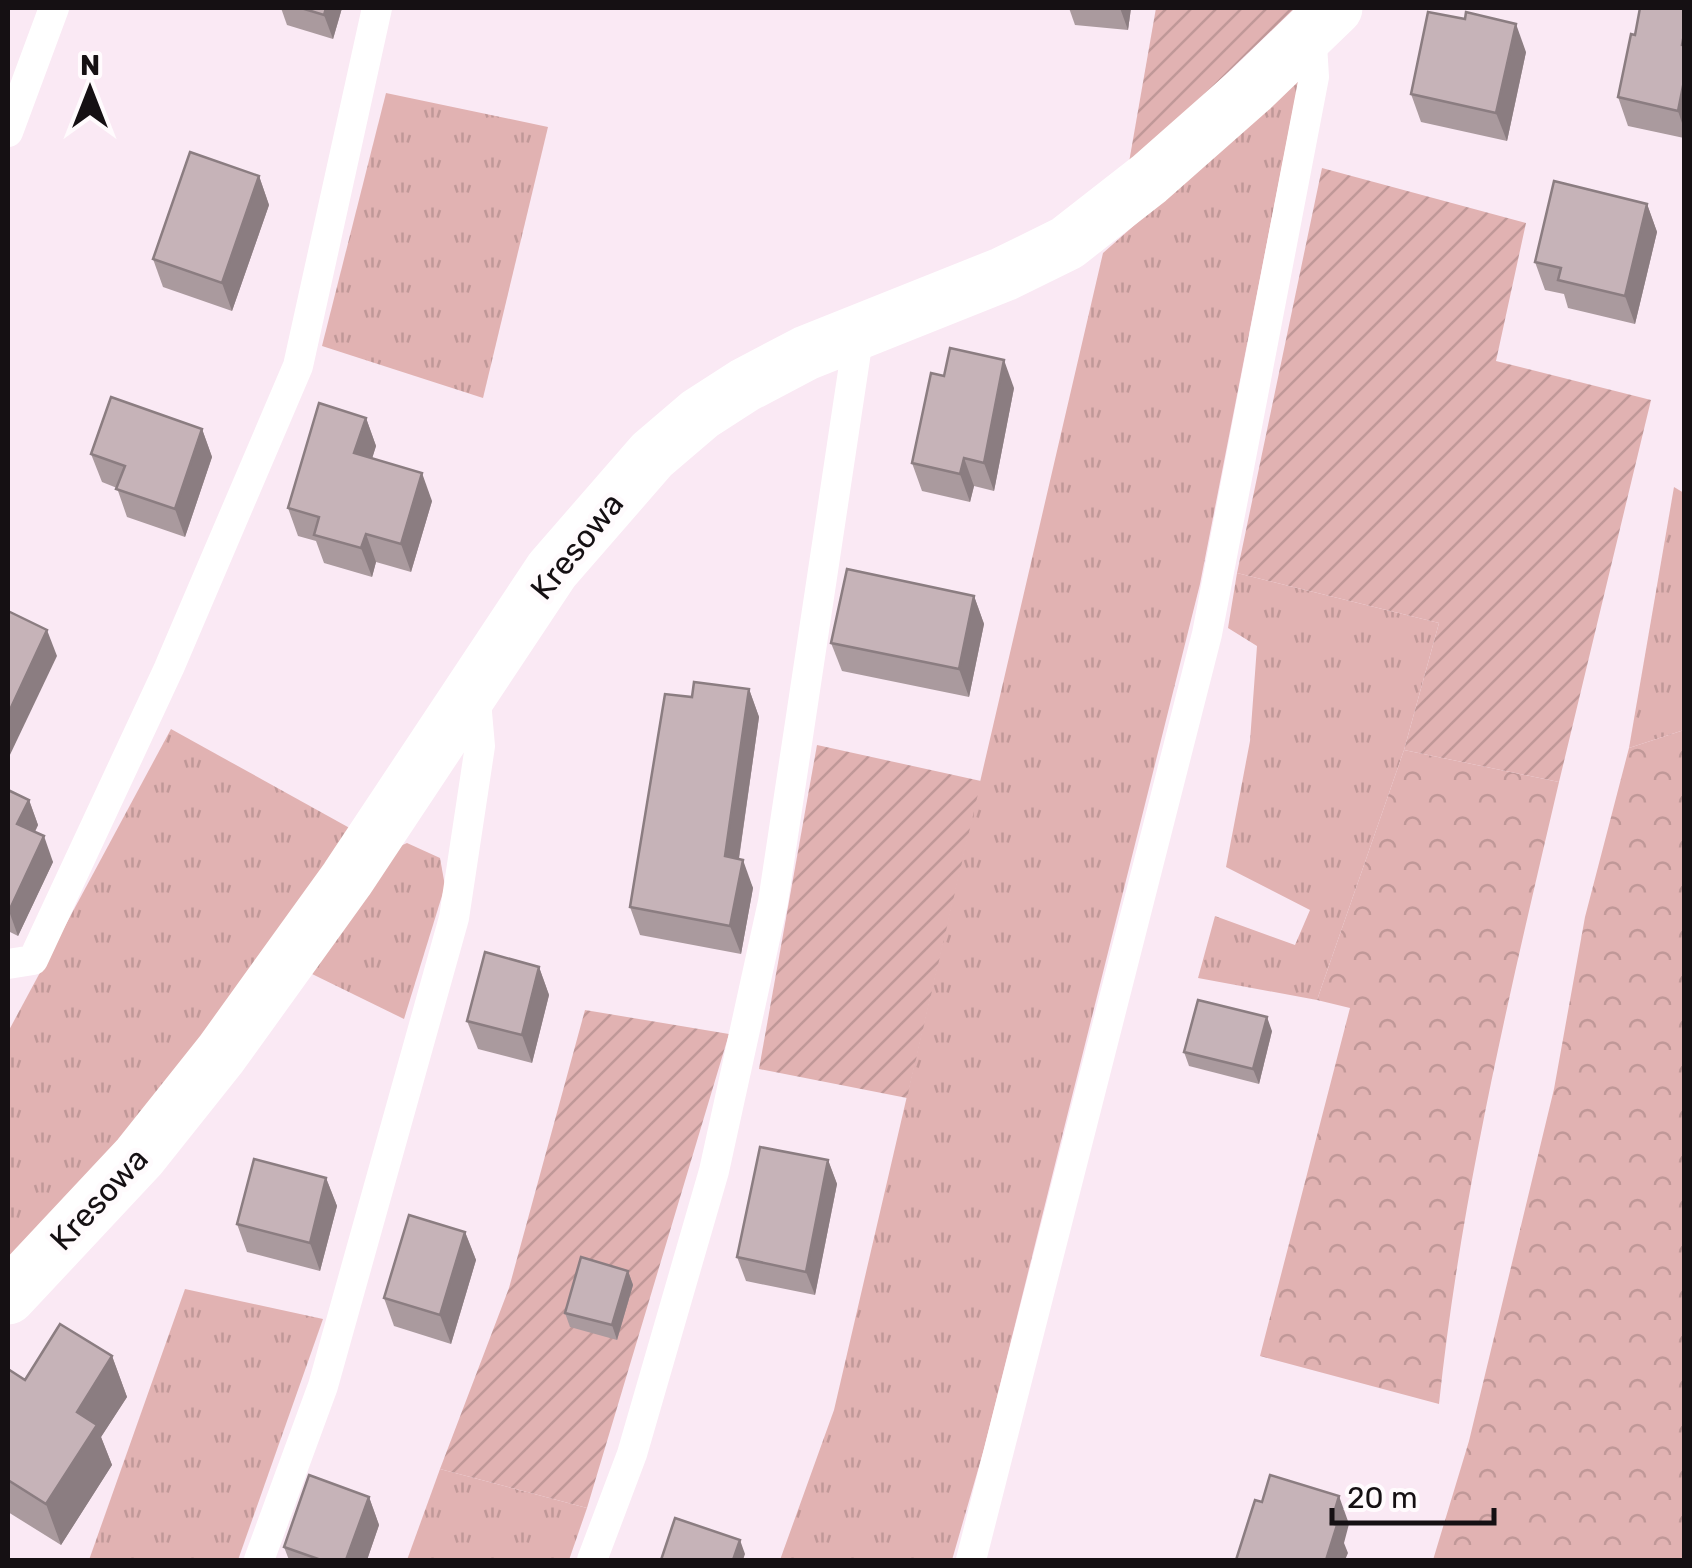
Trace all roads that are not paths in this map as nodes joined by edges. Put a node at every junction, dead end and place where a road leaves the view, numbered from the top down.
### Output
1 (54, 8) edge
2 (377, 8) edge
3 (1323, 18) edge
4 (8, 132) edge
5 (859, 332) junction
6 (474, 688) junction
7 (8, 964) edge
8 (8, 1297) edge
9 (259, 1560) edge
10 (592, 1560) edge
11 (971, 1560) edge

1 - 4 lane
2 - 7 lane
3 - 5 street, Kresowa
3 - 11 lane
5 - 6 street, Kresowa
5 - 10 lane
6 - 8 street, Kresowa
6 - 9 lane

